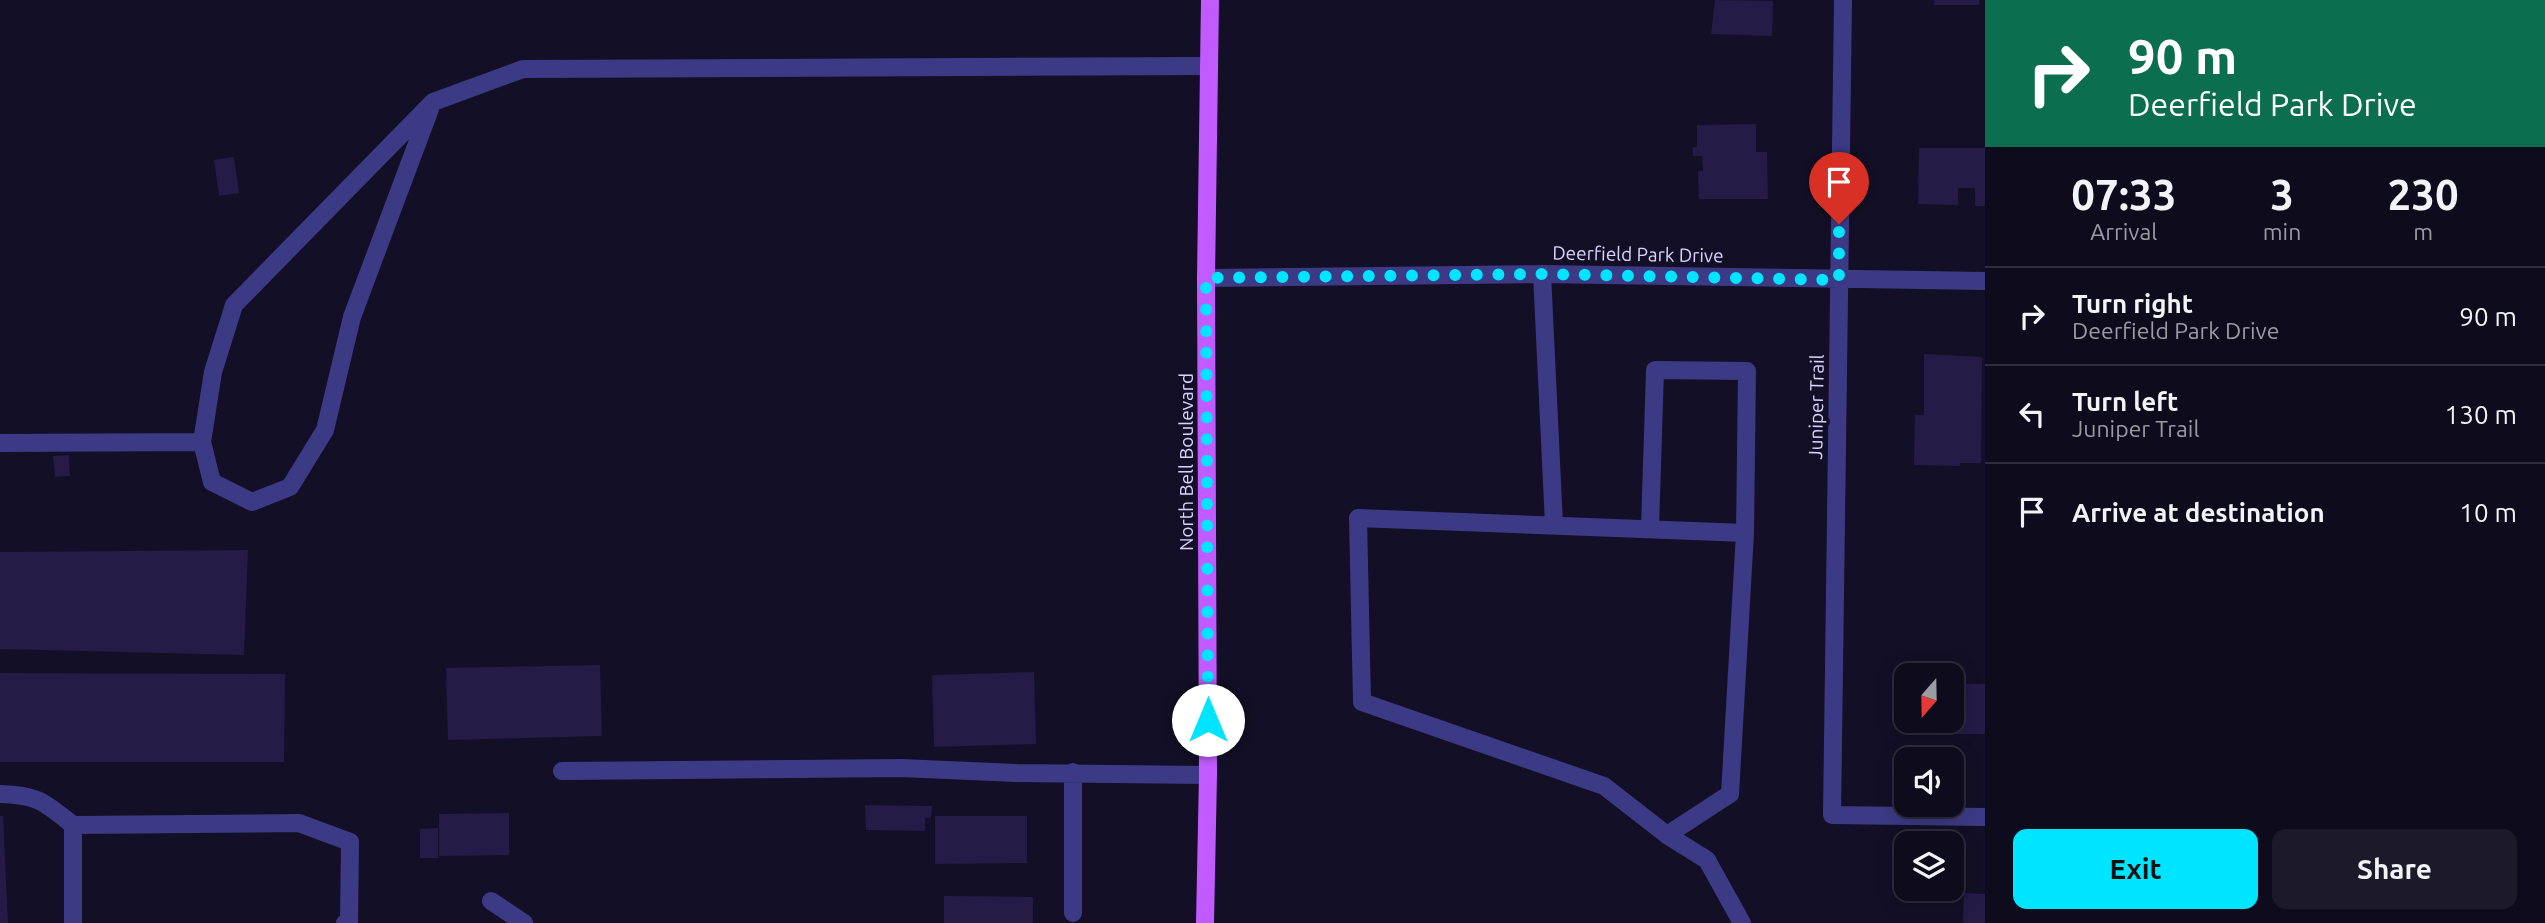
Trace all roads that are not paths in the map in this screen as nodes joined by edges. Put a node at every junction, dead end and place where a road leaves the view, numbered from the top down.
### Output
1 (1210, 0) edge
2 (1843, 0) edge
3 (1209, 66) junction
4 (433, 102) junction
5 (1542, 274) junction
6 (1206, 278) junction
7 (1839, 280) junction
8 (1985, 281) edge
9 (202, 442) junction
10 (0, 443) edge
11 (1554, 524) junction
12 (1650, 528) junction
13 (1745, 533) junction
14 (562, 771) dead end
15 (1073, 772) junction
16 (1208, 775) junction
17 (0, 794) edge
18 (1985, 817) edge
19 (73, 825) junction
20 (1667, 835) junction
21 (491, 901) dead end
22 (1073, 913) dead end
23 (73, 923) edge
24 (345, 923) edge
25 (524, 923) edge
26 (1205, 923) edge
27 (1742, 923) edge

1 - 3 main road, North Bell Boulevard
2 - 7 street, Juniper Trail
3 - 4 street
3 - 6 main road, North Bell Boulevard
4 - 9 street
4 - 9 street
5 - 6 street, Deerfield Park Drive
5 - 7 street, Deerfield Park Drive
5 - 11 street
6 - 16 main road, North Bell Boulevard
7 - 8 street, Deerfield Park Drive
7 - 18 street, Juniper Trail
9 - 10 street
11 - 12 street
11 - 20 street
12 - 13 street
12 - 13 street
13 - 20 street
14 - 15 street
15 - 16 street
15 - 22 street
16 - 26 main road, North Bell Boulevard
17 - 19 street
19 - 23 street
19 - 24 street
20 - 27 street
21 - 25 street

